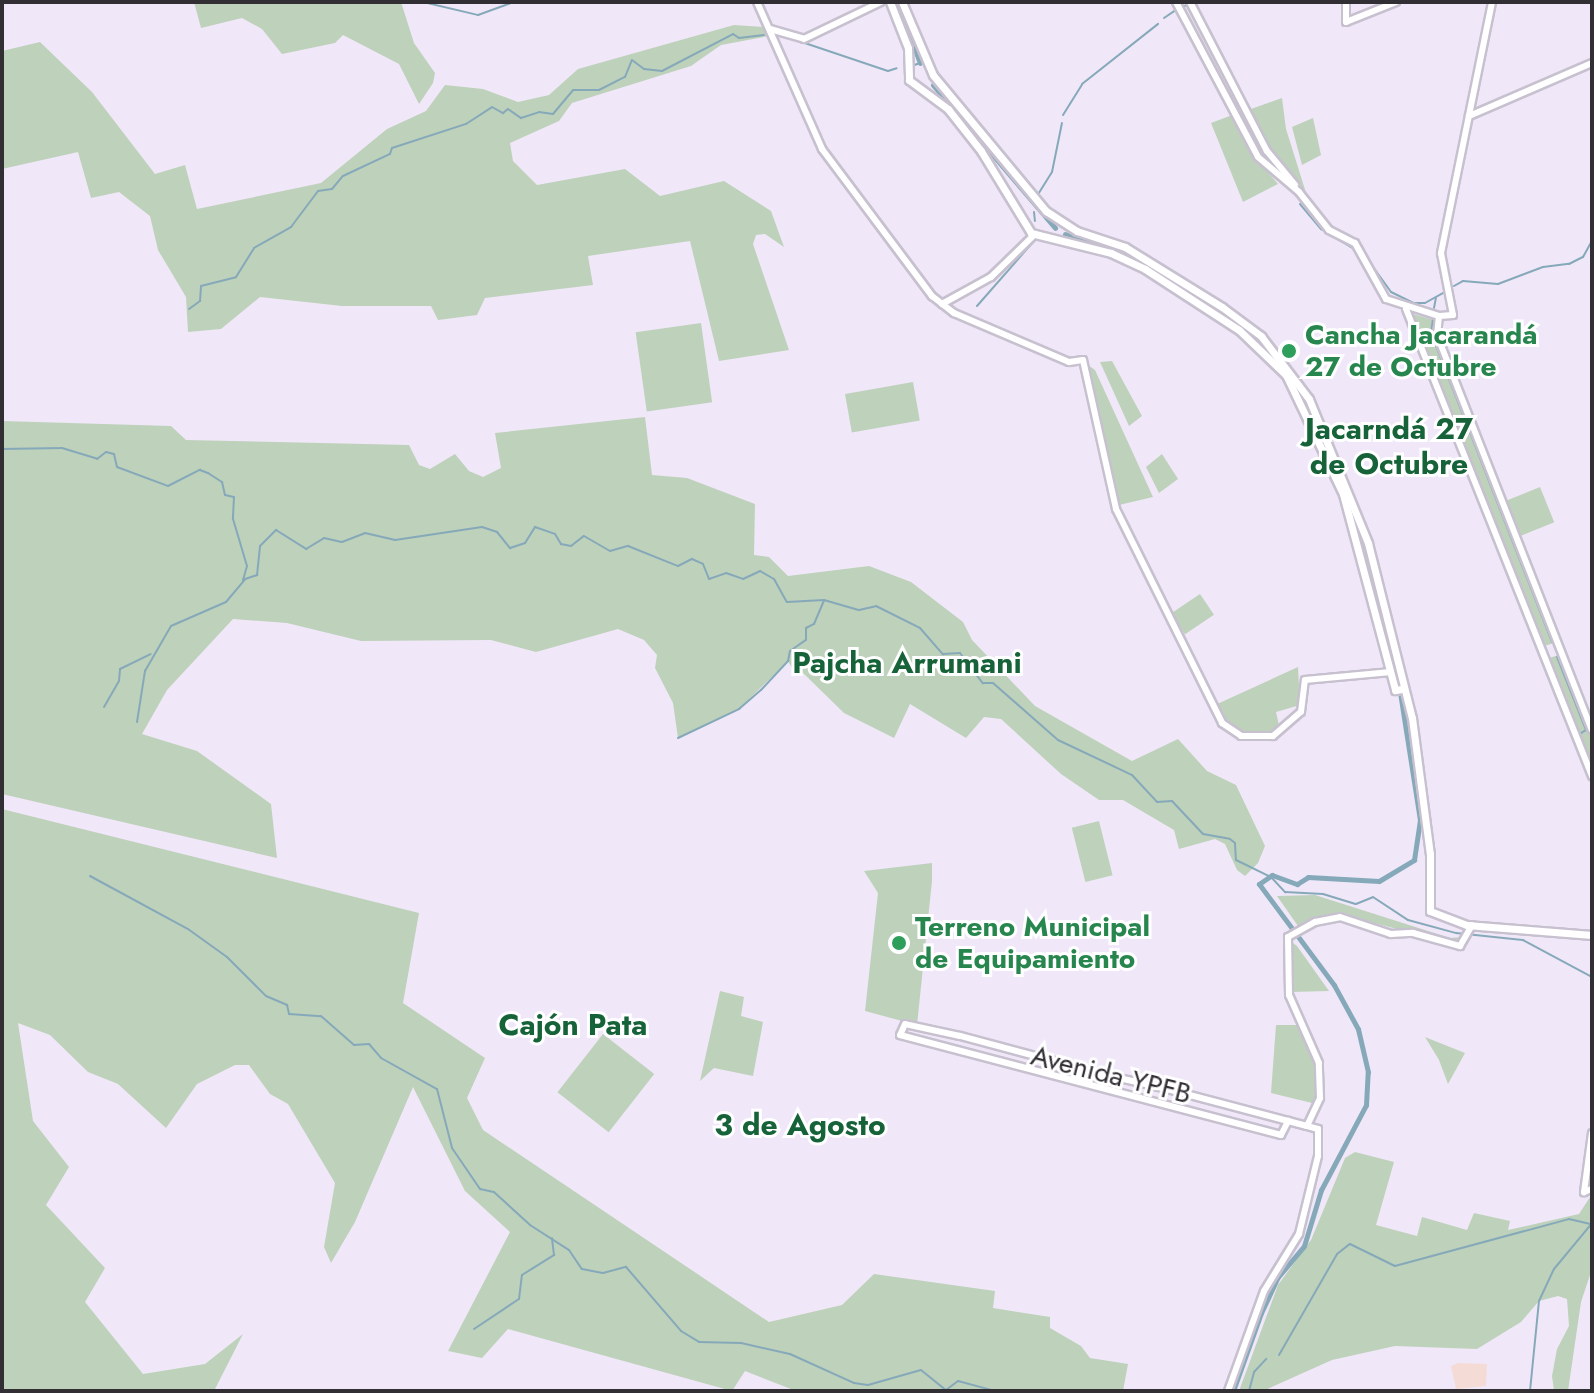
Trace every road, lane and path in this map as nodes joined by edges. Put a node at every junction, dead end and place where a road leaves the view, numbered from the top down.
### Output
1 (757, 2) edge
2 (881, 2) edge
3 (890, 2) edge
4 (902, 2) edge
5 (1176, 2) edge
6 (1190, 2) edge
7 (1346, 2) edge
8 (1492, 2) edge
9 (1394, 4) edge
10 (770, 29) junction
11 (1592, 63) edge
12 (1469, 116) junction
13 (1299, 192) junction
14 (1063, 224) junction
15 (1034, 235) junction
16 (1057, 240) junction
17 (942, 304) junction
18 (1406, 309) junction
19 (1439, 316) junction
20 (1393, 671) junction
21 (1399, 689) junction
22 (1592, 730) edge
23 (1592, 776) edge
24 (1471, 930) junction
25 (1592, 935) edge
26 (917, 1027) junction
27 (909, 1038) junction
28 (1288, 1121) junction
29 (1307, 1126) junction
30 (1592, 1133) edge
31 (1592, 1189) edge
32 (1228, 1391) edge

1 - 10 street
2 - 10 street
3 - 15 main road
4 - 14 main road
5 - 13 street
6 - 13 street
7 - 9 street
8 - 12 street
10 - 17 street
11 - 12 street
12 - 19 street
13 - 18 street
14 - 16 main road
14 - 21 main road
15 - 16 main road
15 - 17 street
16 - 20 main road
17 - 20 street
18 - 19 street
18 - 23 street
19 - 22 street
20 - 21 main road
21 - 24 main road
24 - 25 main road
24 - 29 street
26 - 27 street
26 - 27 street, Avenida YPFB
26 - 28 street, Avenida YPFB
27 - 28 street, Avenida YPFB
28 - 29 street, Avenida YPFB
29 - 32 street, Avenida YPFB
30 - 31 street

